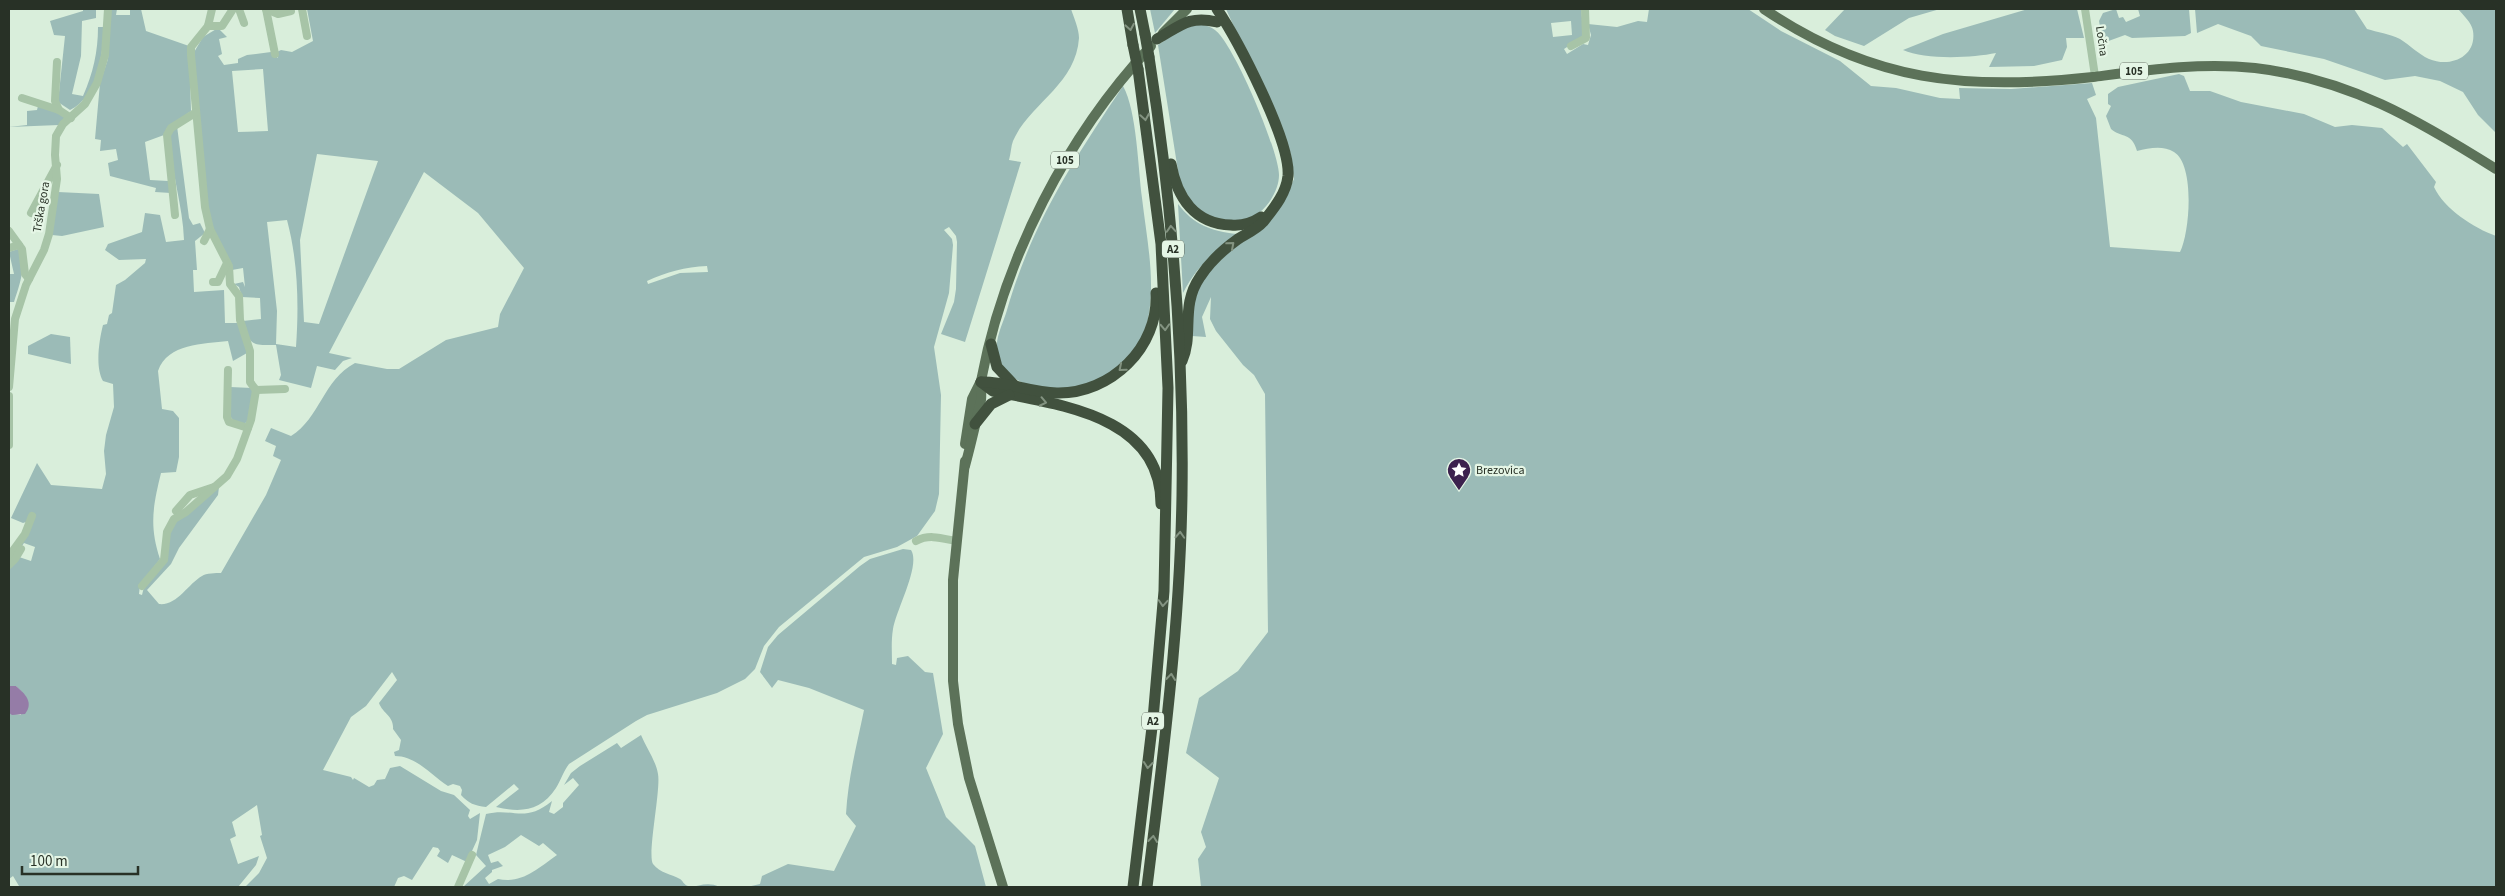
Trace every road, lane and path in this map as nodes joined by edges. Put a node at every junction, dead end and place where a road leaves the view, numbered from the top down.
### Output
1 (108, 9) edge
2 (212, 9) edge
3 (233, 9) edge
4 (239, 9) edge
5 (266, 9) edge
6 (302, 9) edge
7 (1127, 9) edge
8 (1140, 9) edge
9 (1187, 9) edge
10 (1207, 9) edge
11 (1217, 9) edge
12 (1224, 9) edge
13 (1585, 9) edge
14 (1764, 9) edge
15 (2085, 9) edge
16 (291, 11) dead end
17 (1217, 22) junction
18 (244, 23) dead end
19 (208, 26) junction
20 (1231, 34) junction
21 (307, 36) dead end
22 (1157, 39) junction
23 (1571, 46) dead end
24 (275, 54) dead end
25 (57, 62) dead end
26 (2095, 76) junction
27 (22, 98) dead end
28 (59, 110) junction
29 (195, 113) junction
30 (71, 118) junction
31 (1161, 133) junction
32 (57, 165) junction
33 (2496, 169) edge
34 (1271, 210) junction
35 (31, 213) dead end
36 (175, 215) dead end
37 (210, 229) junction
38 (9, 231) edge
39 (204, 241) dead end
40 (1161, 244) junction
41 (19, 245) junction
42 (9, 248) edge
43 (227, 263) junction
44 (29, 279) junction
45 (213, 282) dead end
46 (9, 312) edge
47 (15, 319) junction
48 (11, 339) edge
49 (991, 344) junction
50 (1180, 365) junction
51 (228, 370) dead end
52 (981, 382) junction
53 (9, 387) edge
54 (285, 389) dead end
55 (256, 390) junction
56 (1012, 391) junction
57 (9, 396) edge
58 (976, 424) junction
59 (248, 428) junction
60 (9, 445) edge
61 (965, 466) junction
62 (214, 487) junction
63 (176, 512) dead end
64 (32, 516) dead end
65 (916, 541) dead end
66 (955, 541) junction
67 (21, 549) dead end
68 (1166, 555) junction
69 (9, 556) edge
70 (9, 565) edge
71 (142, 586) dead end
72 (472, 855) dead end
73 (458, 887) edge
74 (1003, 887) edge
75 (1133, 887) edge
76 (1147, 887) edge

1 - 30 street, Trška gora
2 - 19 street
3 - 19 street
4 - 18 street
5 - 16 street
5 - 24 street
6 - 21 street
7 -> 40 highway, A2, bridge
8 - 31 highway, A2, bridge
9 - 22 main road, 105
10 - 17 highway
11 - 20 highway
12 - 20 highway
13 - 23 street
14 - 26 main road, 105
15 - 26 street, Ločna
17 - 20 highway
17 - 22 highway
19 - 29 street
20 - 34 highway
22 - 49 main road, 105
25 - 28 street
26 - 33 main road, 105
27 - 28 street
28 - 30 street
29 - 36 street
29 - 37 street
30 - 32 street, Trška gora
31 - 34 highway
50 -> 31 highway, A2
32 - 35 street, Trška gora
32 - 44 street, Trška gora
50 -> 34 highway
37 - 39 street
37 - 43 street
38 - 41 street, Trška gora
40 -> 56 highway
40 -> 68 highway, A2
41 - 42 street, Trška gora
41 - 44 street, Trška gora
43 - 45 street
43 - 55 street
44 - 47 street, Trška gora
46 - 47 street
47 - 48 street, Trška gora
48 - 53 street, Trška gora
49 - 52 main road, 105
49 - 56 highway
76 -> 50 highway, A2
51 - 59 street
52 - 56 highway
52 - 58 main road
52 - 61 main road
54 - 55 street
55 - 59 street
56 - 58 highway
56 -> 68 highway
57 - 60 street
58 - 61 main road
59 - 62 street
61 - 66 main road
62 - 63 street
62 - 71 street
64 - 69 street
65 - 66 street
66 - 74 main road
67 - 70 street
68 -> 75 highway, A2
72 - 73 street

